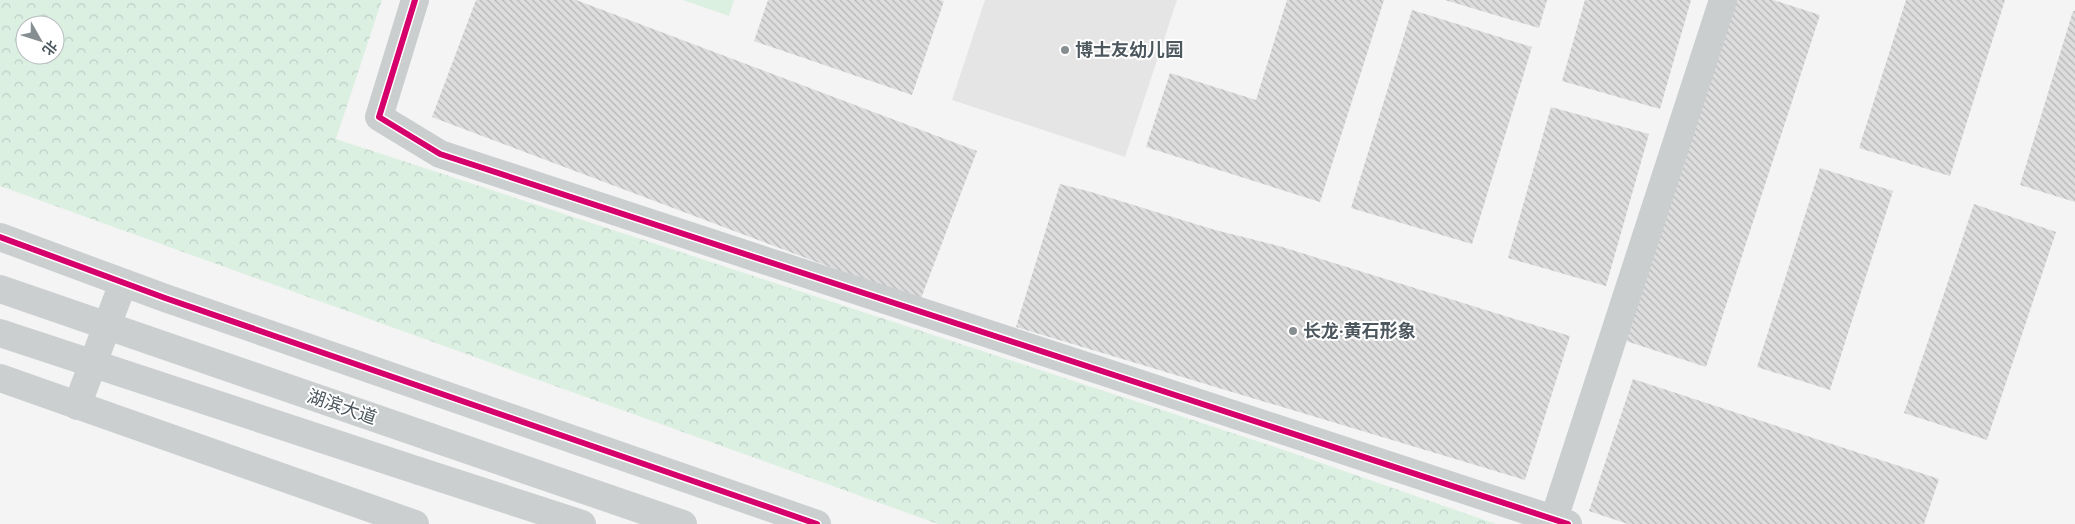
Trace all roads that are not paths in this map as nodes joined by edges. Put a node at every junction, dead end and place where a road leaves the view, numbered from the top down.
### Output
1 (415, 0) edge
2 (1724, 0) edge
3 (0, 238) edge
4 (123, 283) junction
5 (0, 289) edge
6 (0, 333) edge
7 (0, 378) edge
8 (78, 406) junction
9 (1561, 522) edge
10 (415, 524) edge
11 (582, 524) edge
12 (683, 524) edge
13 (817, 524) edge

1 - 9 street
2 - 9 street
3 - 4 street
4 - 8 street
4 - 13 street
5 - 12 street, 湖滨大道, bridge
6 - 11 street, 湖滨大道, bridge
7 - 8 street
8 - 10 street

